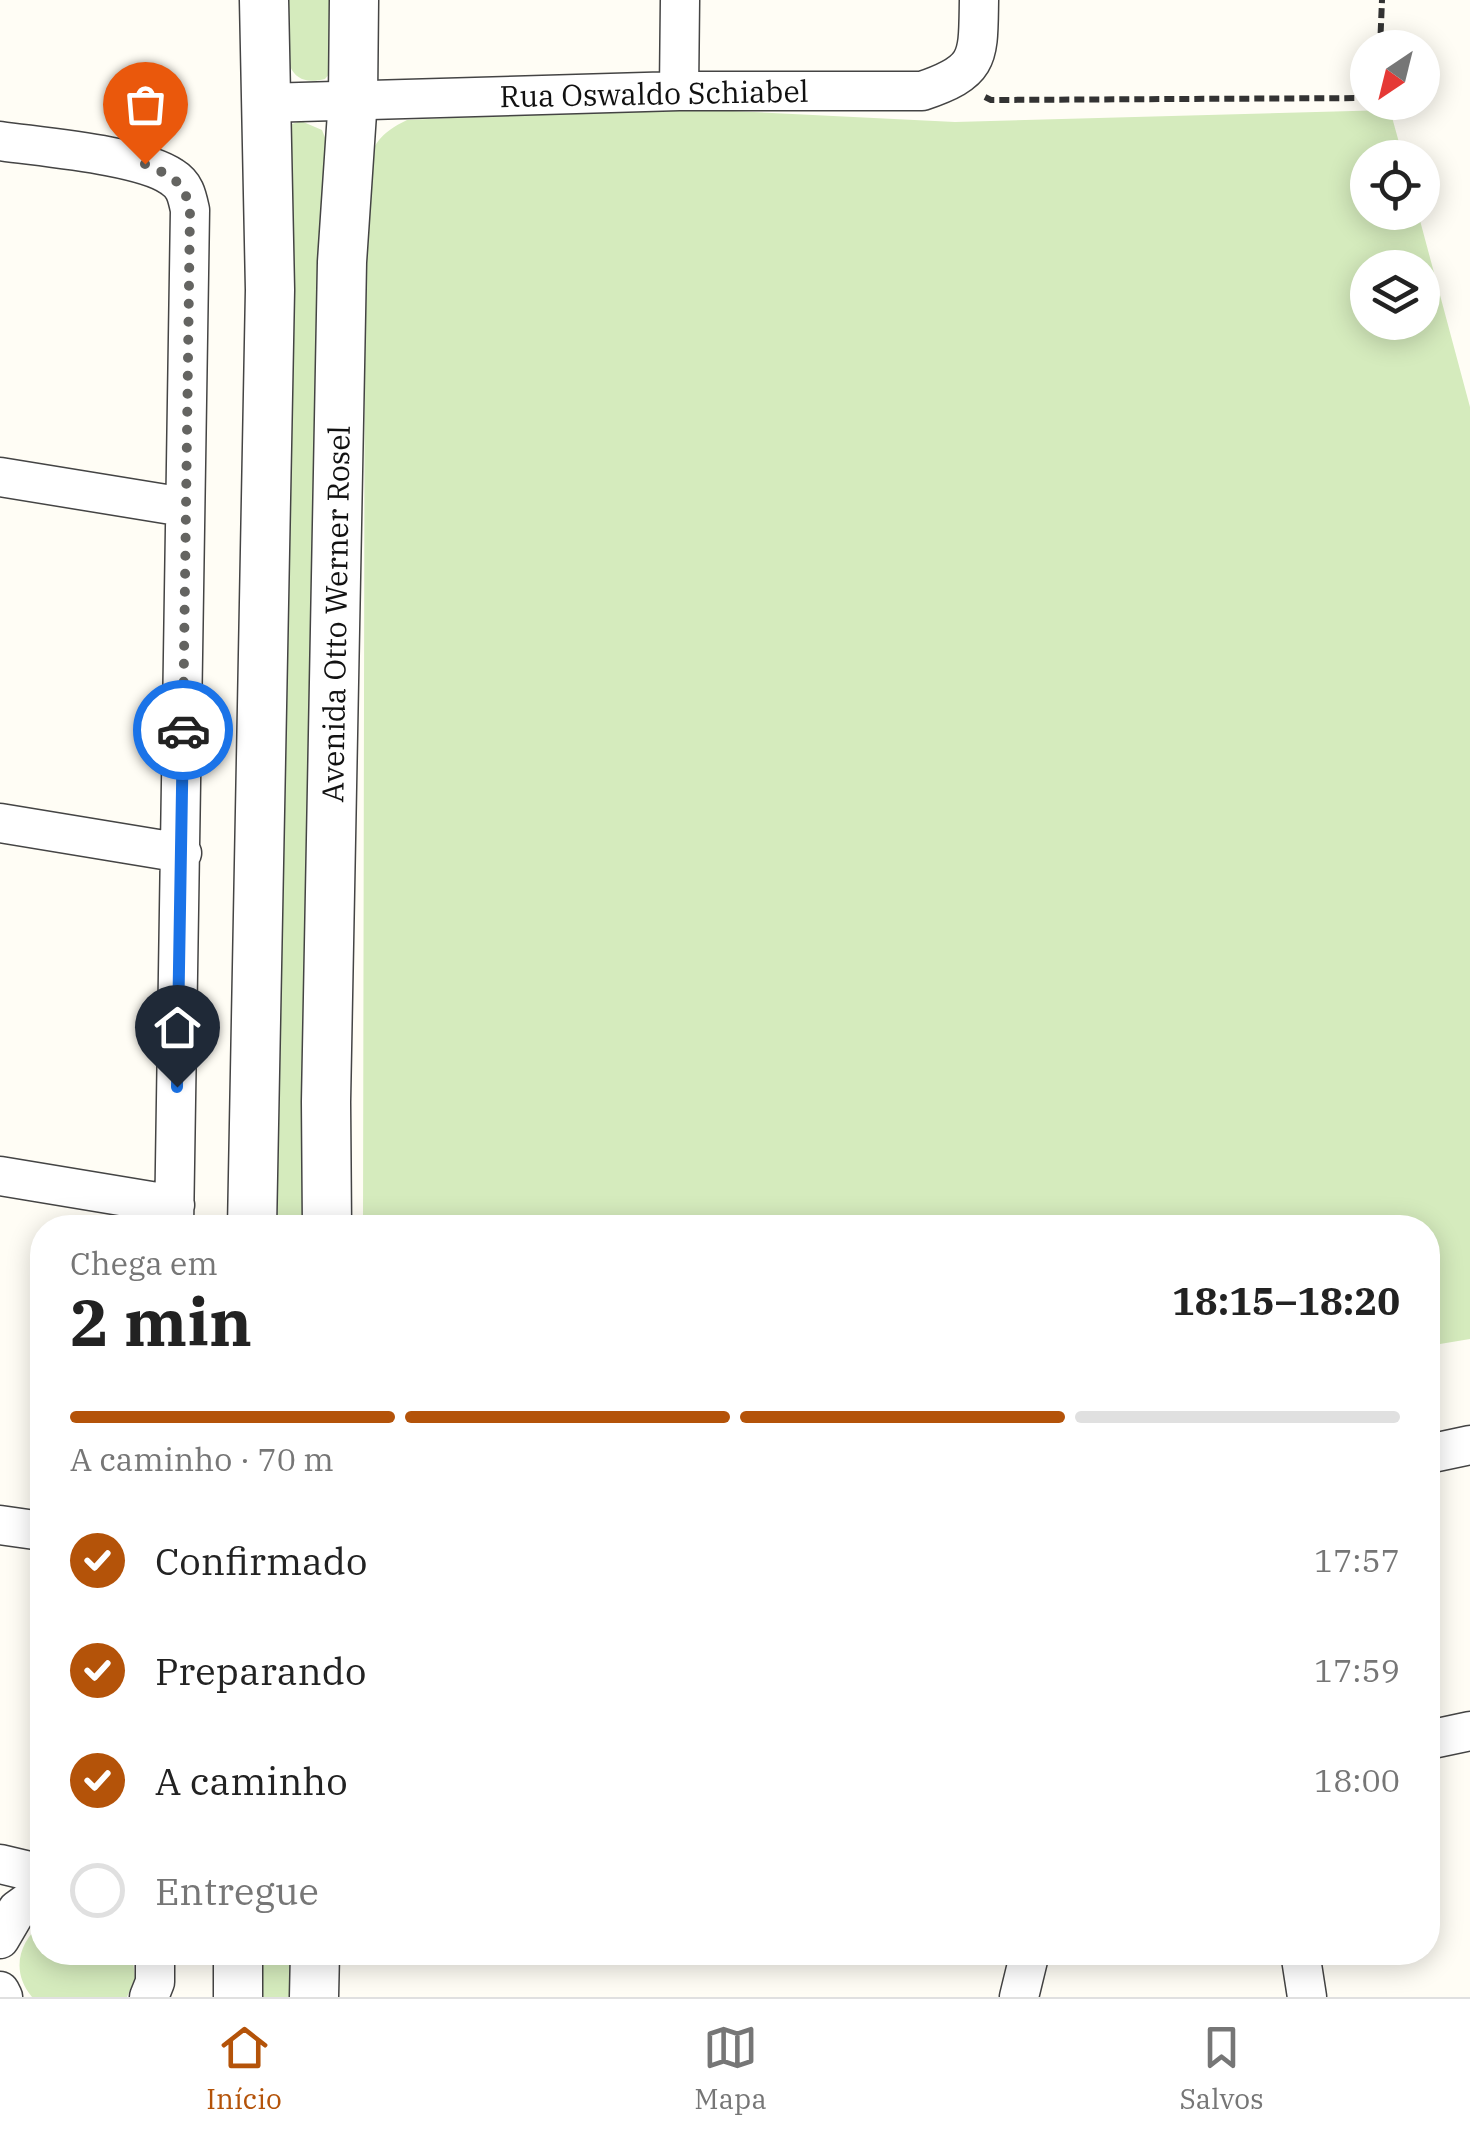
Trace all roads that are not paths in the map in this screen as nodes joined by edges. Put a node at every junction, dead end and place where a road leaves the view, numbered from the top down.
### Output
1 (264, 0) edge
2 (354, 0) edge
3 (680, 0) edge
4 (979, 0) edge
5 (679, 91) junction
6 (352, 98) junction
7 (265, 103) junction
8 (0, 140) edge
9 (0, 477) edge
10 (184, 507) junction
11 (0, 824) edge
12 (182, 853) junction
13 (0, 1176) edge
14 (171, 1215) edge
15 (175, 1215) edge
16 (252, 1215) edge
17 (327, 1215) edge
18 (1470, 1446) edge
19 (1440, 1452) edge
20 (0, 1525) edge
21 (30, 1529) edge
22 (1470, 1731) edge
23 (1440, 1737) edge
24 (0, 1864) edge
25 (30, 1871) edge
26 (30, 1901) edge
27 (1, 1933) edge
28 (238, 1965) edge
29 (315, 1965) edge
30 (1028, 1965) edge
31 (1035, 1965) edge
32 (1302, 1965) edge
33 (238, 1997) edge
34 (314, 1997) edge
35 (1019, 1997) edge
36 (1042, 1997) edge
37 (1307, 1997) edge

1 - 7 street
2 - 6 street, Avenida Otto Werner Rosel
3 - 5 street
4 - 5 street, Rua Oswaldo Schiabel
5 - 6 street, Rua Oswaldo Schiabel
6 - 7 street, Rua Oswaldo Schiabel
6 - 17 street, Avenida Otto Werner Rosel
7 - 16 street
8 - 10 street
9 - 10 street
10 - 12 street
11 - 12 street
12 - 15 street
13 - 14 street
18 - 19 street
20 - 21 street
22 - 23 street
24 - 25 street
26 - 27 street
28 - 33 street
29 - 34 street
30 - 35 street
31 - 36 street
32 - 37 street

